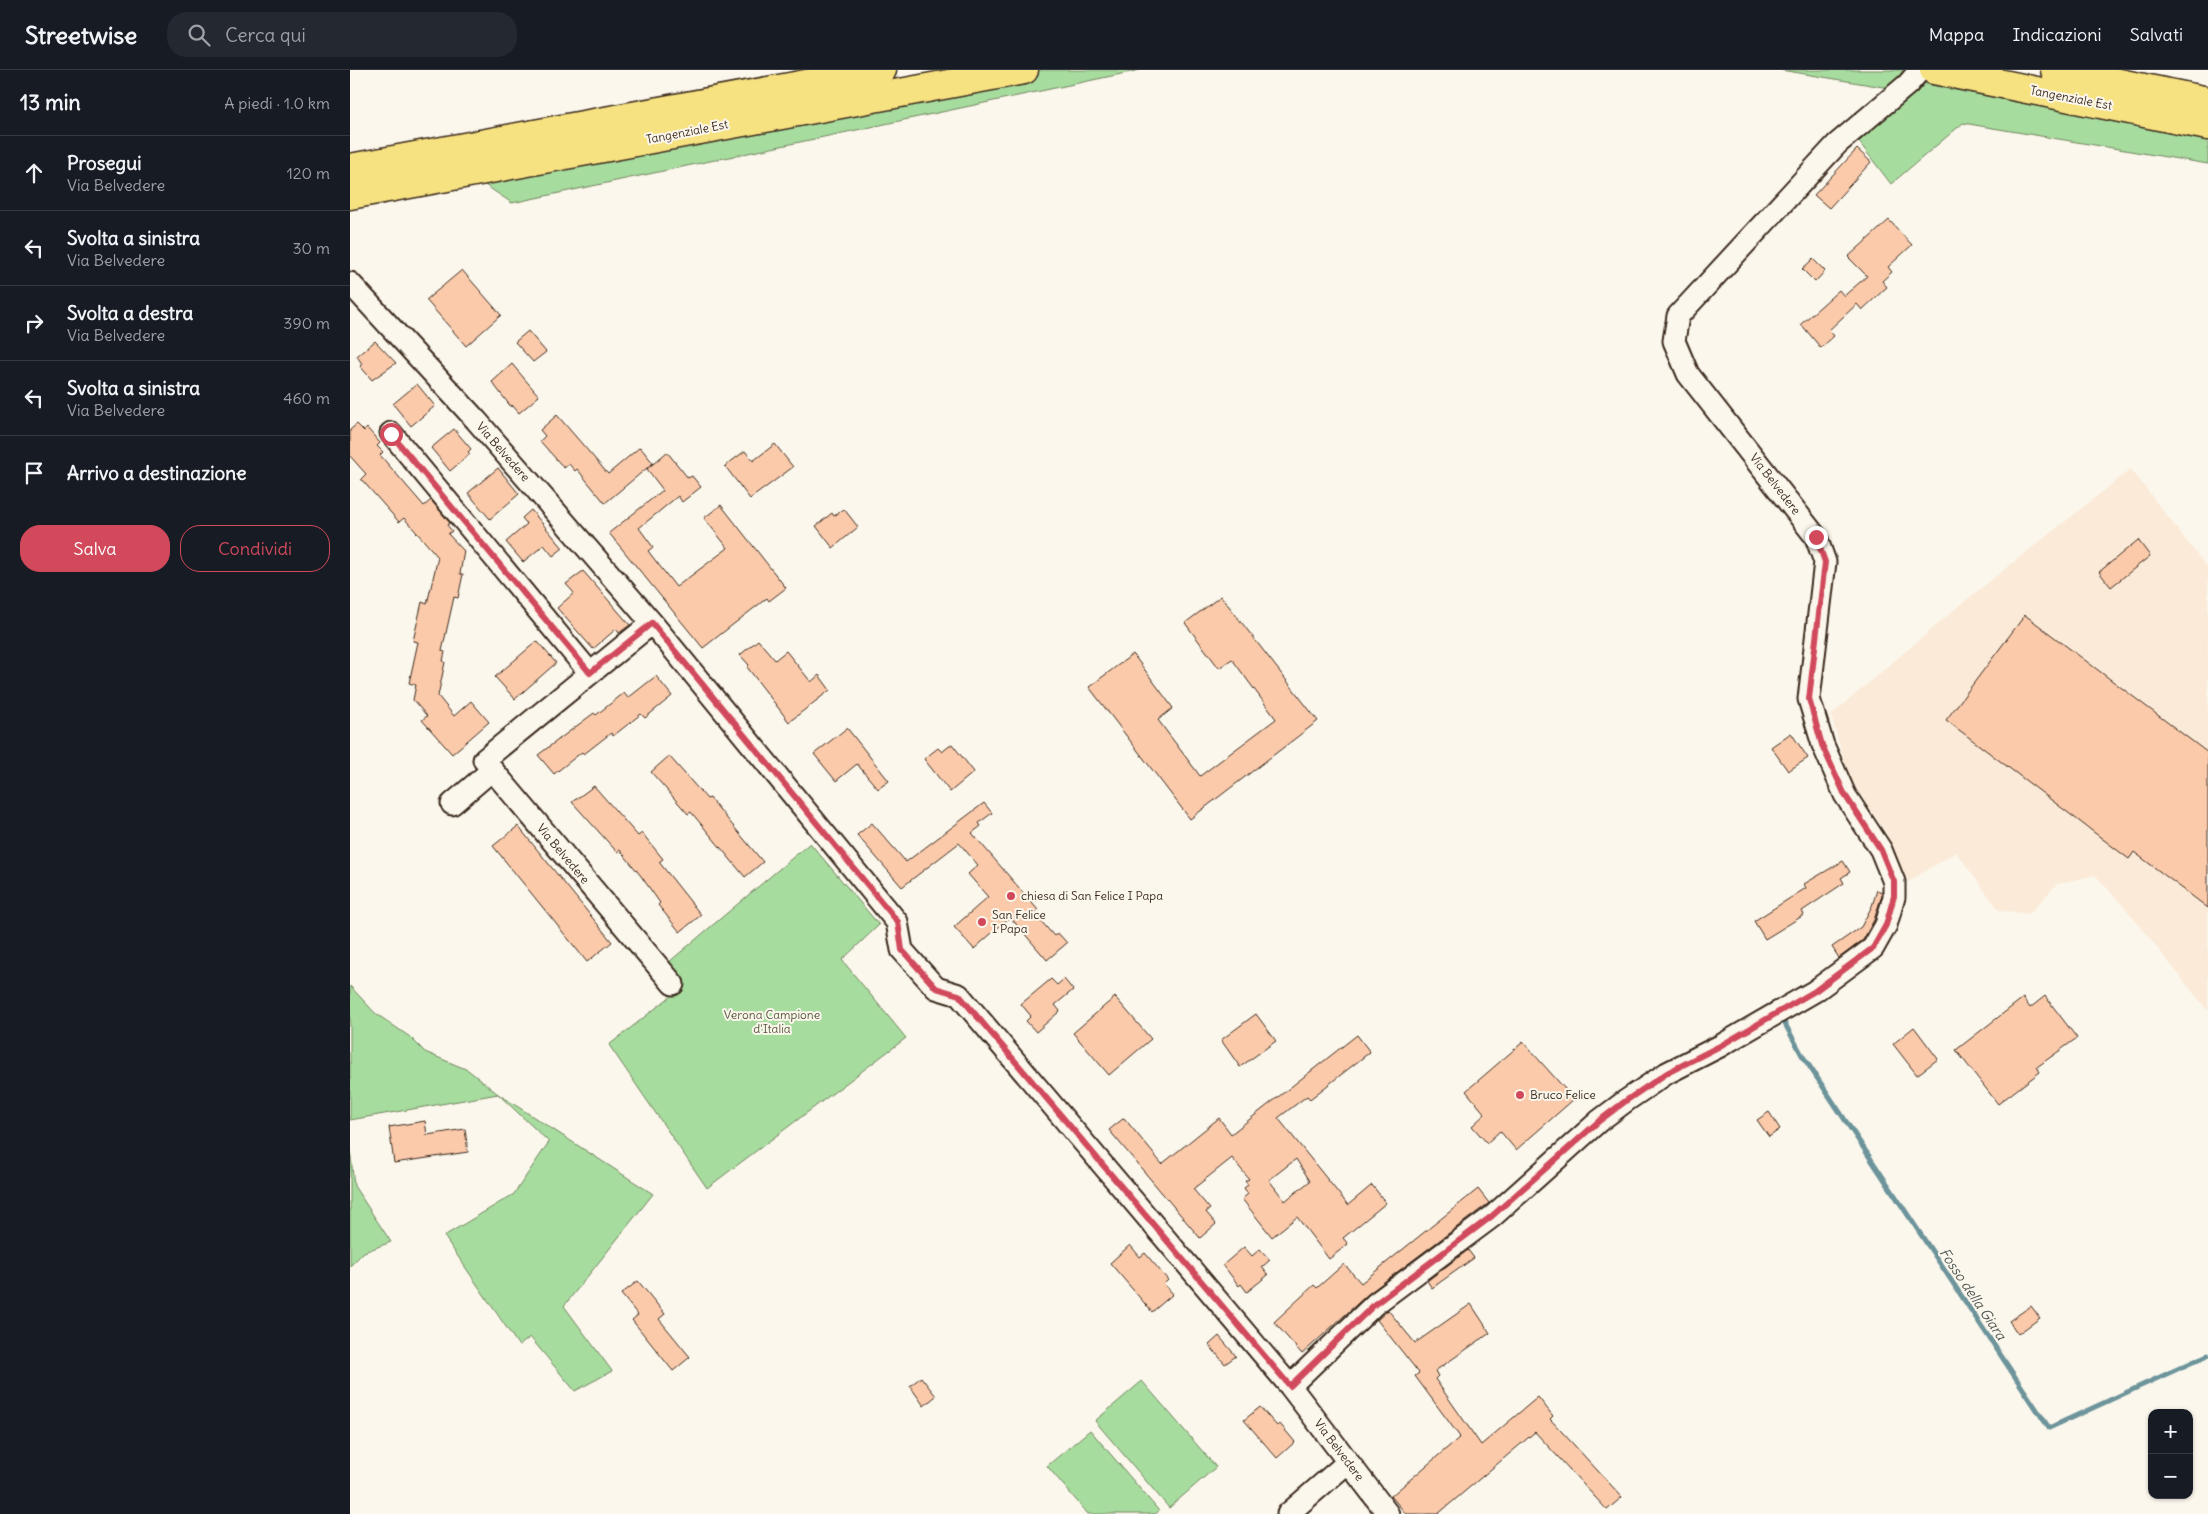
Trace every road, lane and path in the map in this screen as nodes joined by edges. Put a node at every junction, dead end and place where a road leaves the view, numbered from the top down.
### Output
1 (882, 70) edge
2 (1024, 70) edge
3 (2055, 70) edge
4 (1933, 71) edge
5 (2208, 101) edge
6 (2208, 126) edge
7 (350, 168) edge
8 (350, 195) edge
9 (350, 283) edge
10 (391, 434) dead end
11 (652, 623) junction
12 (590, 673) junction
13 (492, 770) junction
14 (452, 804) dead end
15 (673, 984) dead end
16 (1290, 1386) junction
17 (1348, 1462) junction
18 (1288, 1514) edge
19 (1388, 1514) edge

1 - 7 highway, Tangenziale Est
2 - 8 highway, Tangenziale Est
3 - 5 highway, Tangenziale Est
4 - 6 highway, Tangenziale Est
4 - 16 street, Via Belvedere
9 - 11 street, Via Belvedere
10 - 12 street
11 - 12 street
11 - 16 street, Via Belvedere
12 - 13 street
13 - 14 street
13 - 15 street, Via Belvedere
16 - 17 street, Via Belvedere
17 - 18 street
17 - 19 street, Via Belvedere

